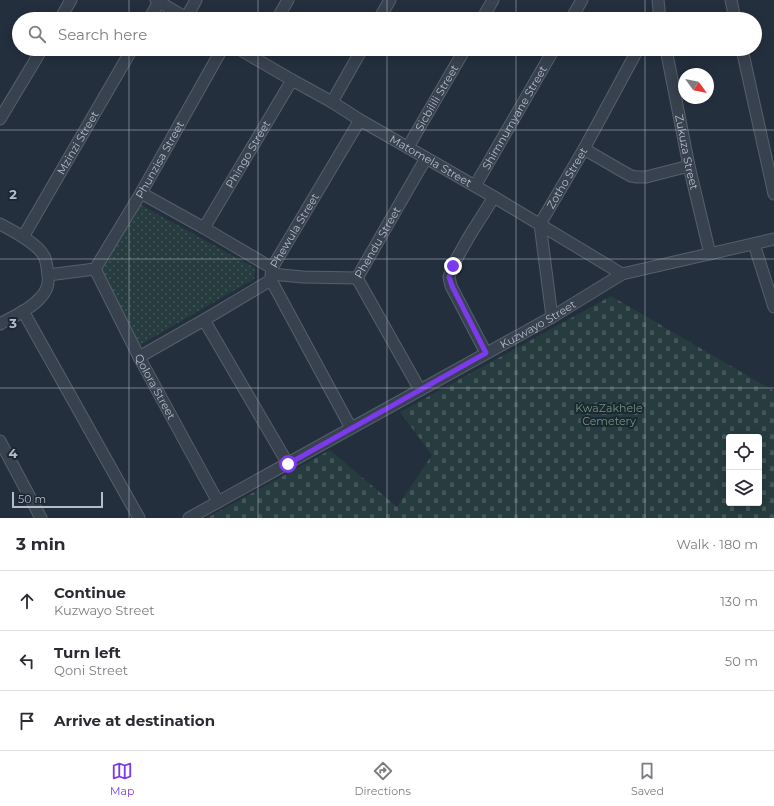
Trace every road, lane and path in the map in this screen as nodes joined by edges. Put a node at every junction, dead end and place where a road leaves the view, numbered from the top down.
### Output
1 (71, 0) edge
2 (196, 0) edge
3 (288, 0) edge
4 (390, 0) edge
5 (493, 0) edge
6 (582, 0) edge
7 (658, 0) edge
8 (731, 0) edge
9 (158, 1) edge
10 (64, 12) edge
11 (152, 12) edge
12 (177, 12) edge
13 (190, 12) edge
14 (281, 12) edge
15 (383, 12) edge
16 (486, 12) edge
17 (575, 12) edge
18 (659, 12) edge
19 (734, 12) edge
20 (38, 56) edge
21 (128, 56) edge
22 (218, 56) edge
23 (261, 56) edge
24 (358, 56) edge
25 (461, 56) edge
26 (550, 56) edge
27 (634, 56) edge
28 (667, 56) edge
29 (744, 56) edge
30 (292, 80) junction
31 (332, 102) junction
32 (0, 119) edge
33 (360, 120) junction
34 (408, 147) junction
35 (584, 150) junction
36 (426, 158) junction
37 (689, 166) junction
38 (475, 186) junction
39 (141, 193) junction
40 (774, 194) edge
41 (494, 197) junction
42 (0, 224) edge
43 (540, 224) junction
44 (204, 228) junction
45 (23, 237) junction
46 (774, 239) edge
47 (754, 244) junction
48 (710, 254) junction
49 (95, 269) junction
50 (271, 274) junction
51 (622, 274) junction
52 (48, 275) junction
53 (357, 278) junction
54 (774, 307) edge
55 (24, 311) junction
56 (552, 317) junction
57 (204, 320) junction
58 (0, 324) edge
59 (486, 353) junction
60 (139, 357) junction
61 (420, 390) junction
62 (351, 428) junction
63 (0, 441) edge
64 (288, 464) junction
65 (218, 502) junction
66 (42, 518) edge
67 (139, 518) edge
68 (189, 518) edge

1 - 10 street
2 - 13 street
3 - 14 street
4 - 15 street
5 - 16 street
6 - 17 street
7 - 18 street
8 - 19 street
9 - 11 street
9 - 12 street
20 - 32 street
21 - 45 street, Mzinzi Street
22 - 39 street, Phunzisa Street
23 - 30 street, Matomela Street
24 - 31 street
25 - 34 street, Sicbilili Street
26 - 38 street, Shimnumyane Street
27 - 35 street, Zotho Street
28 - 37 street, Zukuza Street
29 - 40 street
30 - 31 street, Matomela Street
30 - 44 street, Phingo Street
31 - 33 street, Matomela Street
33 - 34 street, Matomela Street
33 - 50 street, Phewula Street
34 - 36 street, Matomela Street
35 - 37 street
35 - 43 street, Zotho Street
36 - 38 street, Matomela Street
36 - 53 street, Phendu Street
37 - 48 street, Zukuza Street
38 - 41 street, Matomela Street
39 - 44 street
39 - 49 street, Phunzisa Street
41 - 43 street, Matomela Street
41 - 59 street
42 - 45 street
43 - 51 street, Matomela Street
43 - 56 street
44 - 50 street
45 - 52 street
46 - 47 street, Kuzwayo Street
47 - 48 street, Kuzwayo Street
47 - 54 street
48 - 51 street, Kuzwayo Street
49 - 52 street
49 - 60 street, Qolora Street
50 - 53 street
50 - 57 street
50 - 62 street, Phewula Street
51 - 56 street, Kuzwayo Street
52 - 55 street
53 - 61 street, Phendu Street
55 - 58 street
55 - 67 street
56 - 59 street, Kuzwayo Street
57 - 60 street
57 - 64 street
59 - 61 street, Kuzwayo Street
60 - 65 street, Qolora Street
61 - 62 street, Kuzwayo Street
62 - 64 street, Kuzwayo Street
63 - 66 street
64 - 65 street, Kuzwayo Street
65 - 68 street, Kuzwayo Street

